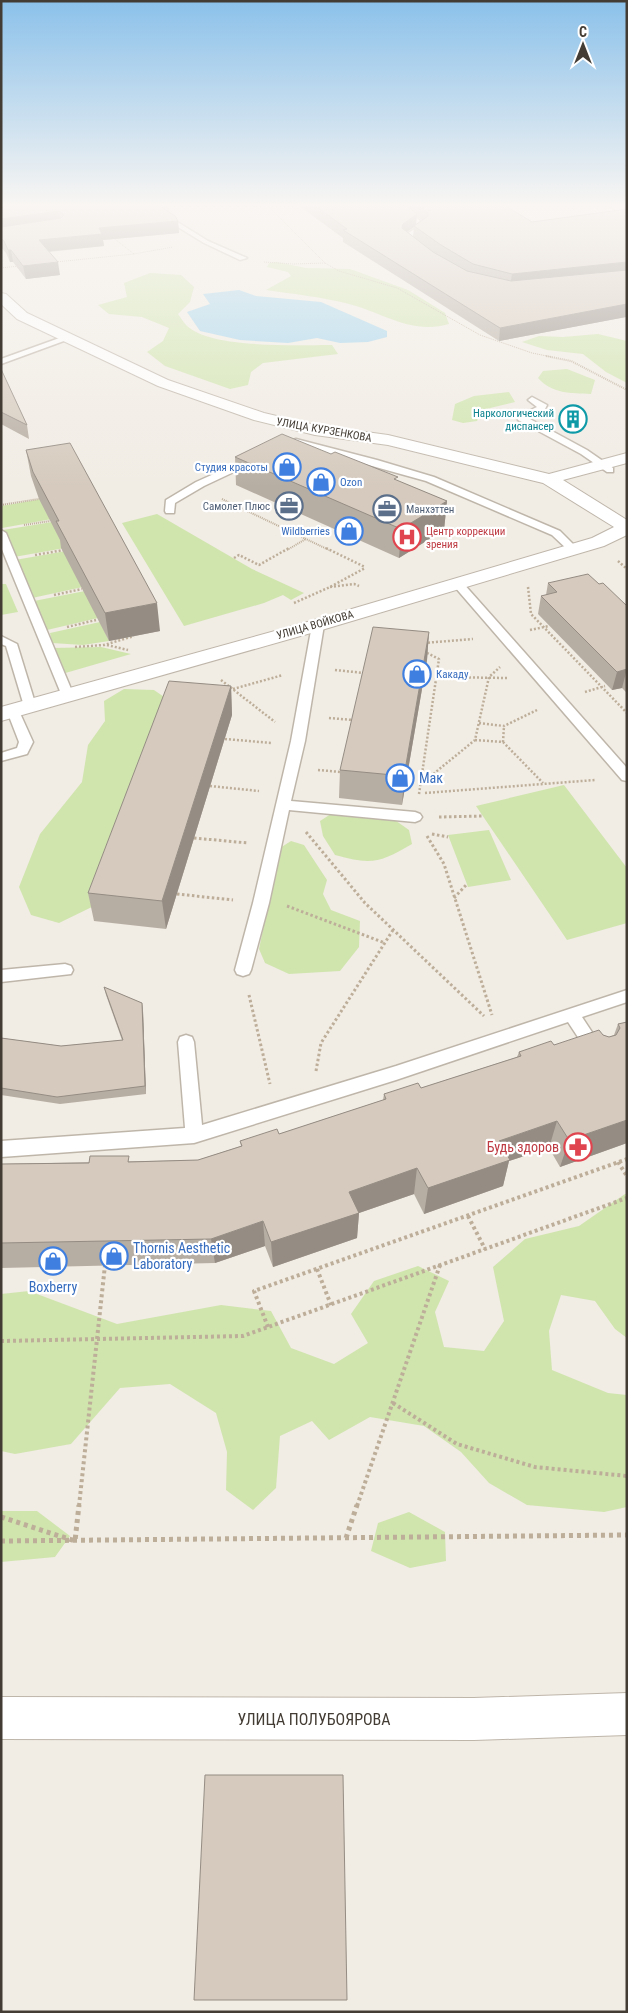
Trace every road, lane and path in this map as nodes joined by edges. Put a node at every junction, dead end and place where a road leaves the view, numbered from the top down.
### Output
1 (3, 299) edge
2 (417, 299) edge
3 (68, 338) junction
4 (1, 362) edge
5 (627, 390) edge
6 (532, 400) dead end
7 (315, 430) junction
8 (267, 453) edge
9 (627, 458) edge
10 (606, 467) junction
11 (549, 479) junction
12 (39, 498) edge
13 (220, 498) dead end
14 (1, 505) edge
15 (170, 511) dead end
16 (626, 528) edge
17 (1, 533) edge
18 (307, 539) junction
19 (573, 549) junction
20 (234, 558) dead end
21 (525, 563) junction
22 (458, 584) junction
23 (362, 587) dead end
24 (96, 620) edge
25 (318, 625) junction
26 (42, 633) junction
27 (134, 636) edge
28 (1, 639) edge
29 (47, 645) junction
30 (417, 648) edge
31 (517, 651) junction
32 (311, 667) junction
33 (218, 677) dead end
34 (436, 677) junction
35 (489, 678) junction
36 (540, 678) junction
37 (233, 689) junction
38 (68, 696) junction
39 (559, 699) junction
40 (15, 710) edge
41 (627, 713) edge
42 (479, 723) junction
43 (504, 726) junction
44 (225, 739) edge
45 (475, 740) junction
46 (503, 742) junction
47 (298, 743) junction
48 (1, 757) edge
49 (627, 777) edge
50 (599, 779) dead end
51 (420, 784) junction
52 (543, 784) junction
53 (210, 786) edge
54 (419, 794) junction
55 (285, 799) junction
56 (483, 816) dead end
57 (416, 817) junction
58 (448, 837) dead end
59 (194, 838) edge
60 (274, 846) junction
61 (467, 884) dead end
62 (177, 894) dead end
63 (454, 898) junction
64 (261, 900) junction
65 (393, 930) junction
66 (385, 943) junction
67 (64, 970) dead end
68 (243, 970) joint
69 (1, 976) edge
70 (627, 996) edge
71 (571, 1014) junction
72 (504, 1035) junction
73 (186, 1042) dead end
74 (600, 1056) edge
75 (312, 1099) junction
76 (276, 1110) junction
77 (194, 1135) junction
78 (1, 1149) edge
79 (627, 1159) edge
80 (618, 1162) junction
81 (627, 1176) edge
82 (627, 1198) edge
83 (468, 1216) junction
84 (485, 1249) junction
85 (440, 1265) junction
86 (105, 1266) edge
87 (317, 1269) junction
88 (331, 1305) junction
89 (268, 1327) junction
90 (96, 1339) junction
91 (1, 1341) edge
92 (393, 1403) junction
93 (627, 1476) edge
94 (1, 1517) edge
95 (627, 1535) edge
96 (346, 1538) junction
97 (1, 1541) edge
98 (75, 1541) junction
99 (627, 1714) edge
100 (1, 1718) edge

1 - 3 street, УЛИЦА КУРЗЕНКОВА
2 - 5 path
3 - 4 lane
3 - 7 street, УЛИЦА КУРЗЕНКОВА
6 - 10 lane
7 - 11 street, УЛИЦА КУРЗЕНКОВА
7 - 19 lane
8 - 15 lane
9 - 10 street
10 - 11 street
11 - 16 street, УЛИЦА КУРЗЕНКОВА
12 - 14 path
13 - 18 path
16 - 19 street, УЛИЦА ВОЙКОВА
17 - 26 lane
18 - 20 path
18 - 23 path
19 - 21 street, УЛИЦА ВОЙКОВА
21 - 22 street, УЛИЦА ВОЙКОВА
21 - 41 path
22 - 25 street, УЛИЦА ВОЙКОВА
22 - 31 lane
24 - 26 path
25 - 32 lane
25 - 38 street, УЛИЦА ВОЙКОВА
26 - 29 lane
27 - 29 path
28 - 40 lane
29 - 38 lane
30 - 34 path
31 - 35 path
31 - 36 lane
32 - 37 path
32 - 47 lane
33 - 37 path
34 - 35 path
34 - 51 path
35 - 36 path
35 - 42 path
36 - 39 lane
37 - 47 path
38 - 40 street, УЛИЦА ВОЙКОВА
39 - 43 path
39 - 49 lane
40 - 48 lane
42 - 43 path
42 - 45 path
43 - 46 path
44 - 47 path
45 - 46 path
45 - 51 path
46 - 52 path
47 - 55 lane
50 - 52 path
51 - 54 path
52 - 54 path
53 - 55 path
54 - 57 path
55 - 57 lane
55 - 60 lane
55 - 65 path
56 - 57 path
58 - 63 path
59 - 60 path
60 - 64 lane
61 - 63 path
62 - 64 path
63 - 72 path
64 - 66 path
64 - 68 lane
65 - 66 path
65 - 72 path
66 - 75 path
67 - 69 lane
68 - 76 path
70 - 71 lane
71 - 72 lane
71 - 74 lane
72 - 75 lane
73 - 77 lane
75 - 76 lane
76 - 77 lane
77 - 78 lane
79 - 80 path
80 - 81 path
80 - 83 path
82 - 84 path
83 - 84 path
83 - 87 path
84 - 85 path
85 - 88 path
85 - 92 path
86 - 90 path
87 - 88 path
87 - 89 path
88 - 89 path
89 - 90 path
90 - 91 path
90 - 98 path
92 - 93 path
92 - 96 path
94 - 98 path
95 - 96 path
96 - 98 path
97 - 98 path
99 - 100 street, УЛИЦА ПОЛУБОЯРОВА

